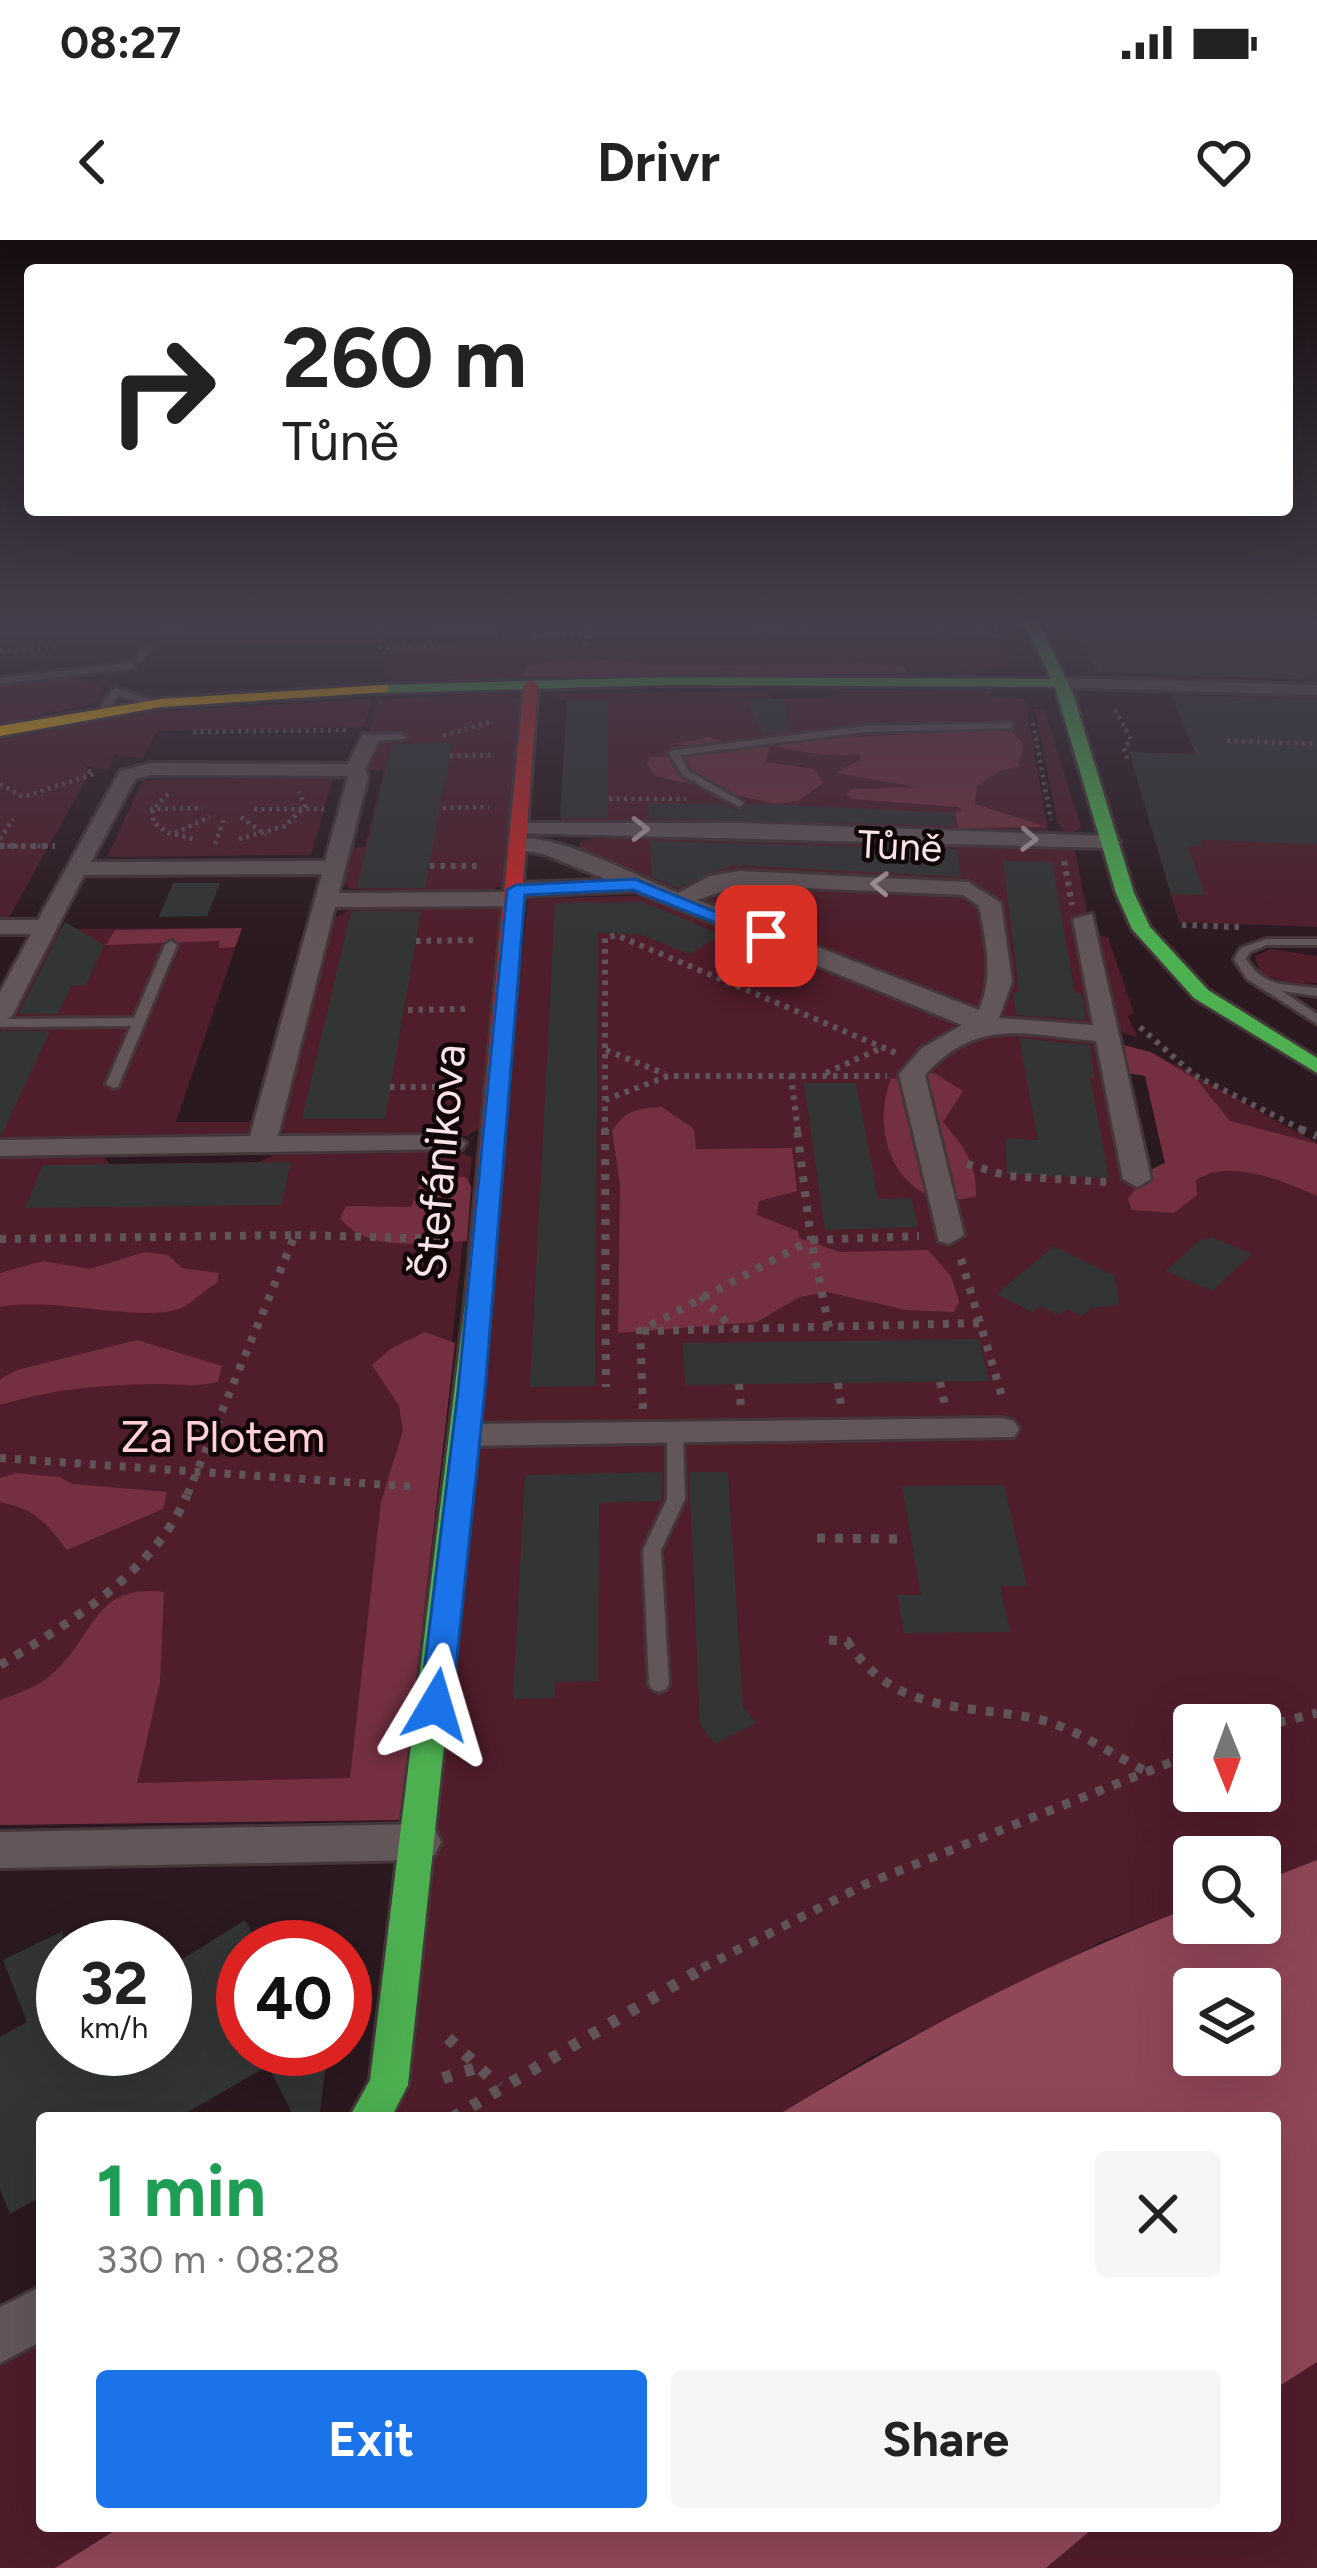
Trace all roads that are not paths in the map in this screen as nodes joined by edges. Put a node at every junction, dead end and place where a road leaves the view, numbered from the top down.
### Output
1 (528, 731) edge
2 (866, 731) edge
3 (1075, 731) edge
4 (368, 734) joint
5 (401, 737) dead end
6 (355, 770) junction
7 (734, 801) road end
8 (522, 836) junction
9 (1109, 842) junction
10 (333, 867) junction
11 (75, 869) junction
12 (635, 884) junction
13 (515, 894) junction
14 (324, 900) junction
15 (680, 901) junction
16 (1084, 919) dead end
17 (0, 927) edge
18 (46, 927) junction
19 (1317, 942) edge
20 (170, 945) dead end
21 (1258, 982) junction
22 (1317, 992) edge
23 (1292, 1006) junction
24 (1317, 1007) edge
25 (0, 1019) edge
26 (1317, 1020) edge
27 (139, 1022) junction
28 (982, 1024) junction
29 (1107, 1034) junction
30 (1317, 1067) edge
31 (112, 1084) dead end
32 (452, 1143) joint
33 (490, 1143) junction
34 (262, 1144) junction
35 (0, 1148) edge
36 (1137, 1179) road end
37 (949, 1234) road end
38 (1002, 1429) road end
39 (660, 1434) junction
40 (467, 1435) junction
41 (659, 1684) dead end
42 (420, 1842) junction
43 (0, 1850) edge
44 (373, 2112) edge
45 (36, 2316) edge
46 (0, 2337) edge

1 - 8 main road, Štefánikova
2 - 7 lane
3 - 9 main road
4 - 5 lane
4 - 6 street
6 - 10 street
6 - 11 street
8 -> 9 street
8 - 12 street
8 - 13 main road, Štefánikova
9 - 30 main road
10 - 11 street
10 - 14 street
11 - 18 street
12 - 13 street
12 - 15 street
13 - 14 street
13 - 33 main road, Štefánikova
14 - 34 street
15 - 28 street
28 -> 15 street, Tůně
16 - 29 street
17 - 18 street
18 - 25 street
19 - 21 lane
20 - 27 lane
21 - 22 lane
21 - 23 lane
23 - 24 lane
23 - 26 lane
25 - 27 lane
27 - 31 lane
28 - 29 street
28 - 37 street
29 - 36 street
32 - 33 lane
32 - 34 street, Štefánikova
33 - 40 main road, Štefánikova
34 - 35 street, Štefánikova
38 - 39 street
39 - 40 street
39 - 41 lane
40 - 42 main road, Štefánikova
42 - 43 street
42 - 44 main road, Štefánikova
45 - 46 street

